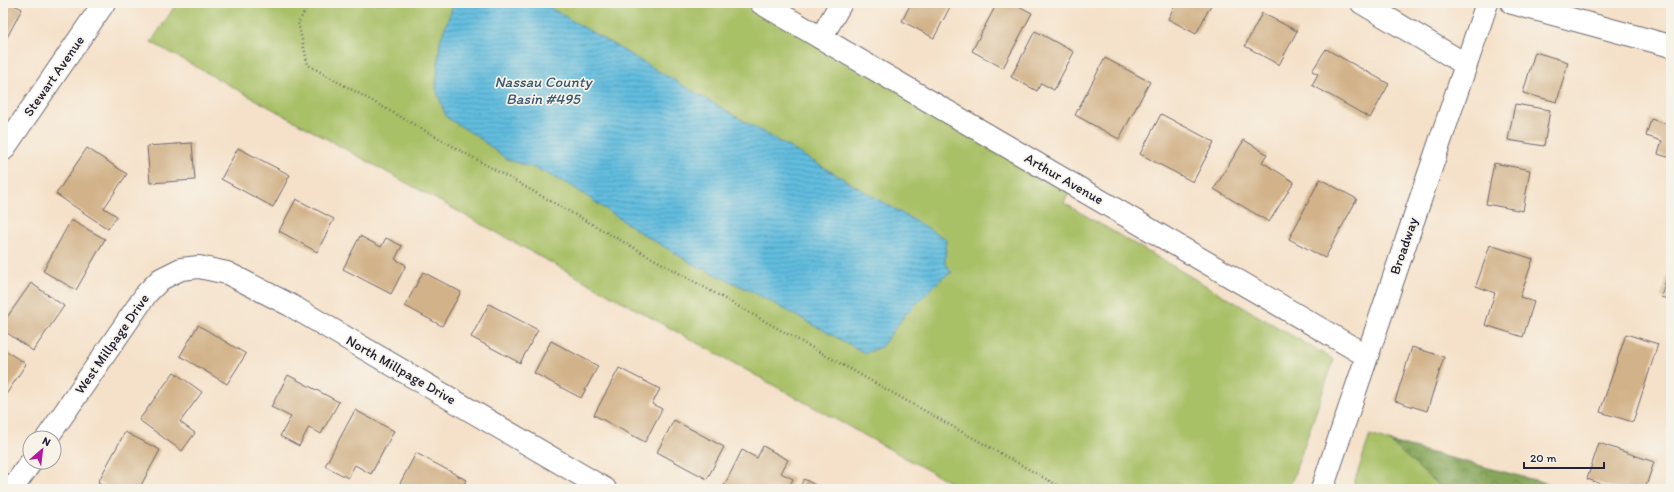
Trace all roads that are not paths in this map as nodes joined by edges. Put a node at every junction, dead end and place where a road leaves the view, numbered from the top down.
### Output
1 (104, 3) edge
2 (761, 3) edge
3 (841, 3) edge
4 (1362, 3) edge
5 (1487, 3) edge
6 (1512, 3) edge
7 (821, 38) junction
8 (1671, 46) edge
9 (1465, 64) junction
10 (3, 150) edge
11 (191, 268) joint
12 (1367, 356) junction
13 (53, 430) edge
14 (25, 470) edge
15 (12, 489) edge
16 (605, 489) edge
17 (1322, 489) edge

1 - 10 street, Stewart Avenue
2 - 7 street, Arthur Avenue
3 - 7 street
4 - 9 street
5 - 9 street, Broadway
6 - 8 street
7 - 12 street, Arthur Avenue
9 - 12 street, Broadway
11 - 13 street, West Millpage Drive
11 - 16 street, North Millpage Drive
12 - 17 street, Broadway
14 - 15 street

